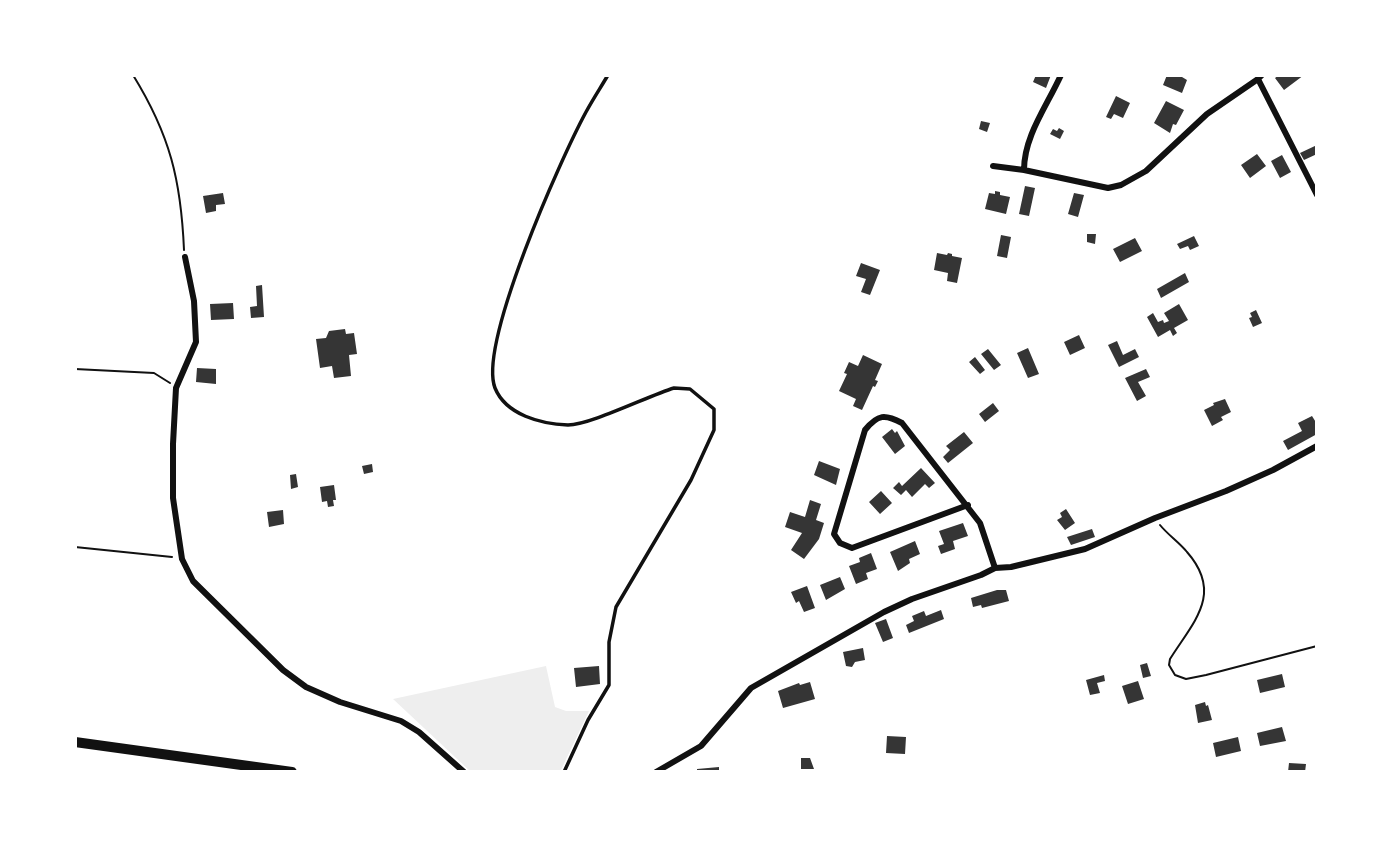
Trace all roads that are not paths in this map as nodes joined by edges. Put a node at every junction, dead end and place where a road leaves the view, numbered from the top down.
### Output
1 (608, 75) edge
2 (1061, 75) edge
3 (1260, 77) edge
4 (992, 166) dead end
5 (1024, 170) junction
6 (1317, 195) edge
7 (185, 257) road end
8 (1317, 446) edge
9 (968, 505) junction
10 (995, 568) junction
11 (75, 743) edge
12 (292, 772) edge
13 (464, 772) edge
14 (564, 772) edge
15 (656, 772) edge

1 - 14 lane
2 - 5 street
3 - 5 street
3 - 6 street
4 - 5 street
7 - 13 street
8 - 10 street
9 - 9 street
9 - 10 street
10 - 15 street
11 - 12 main road

